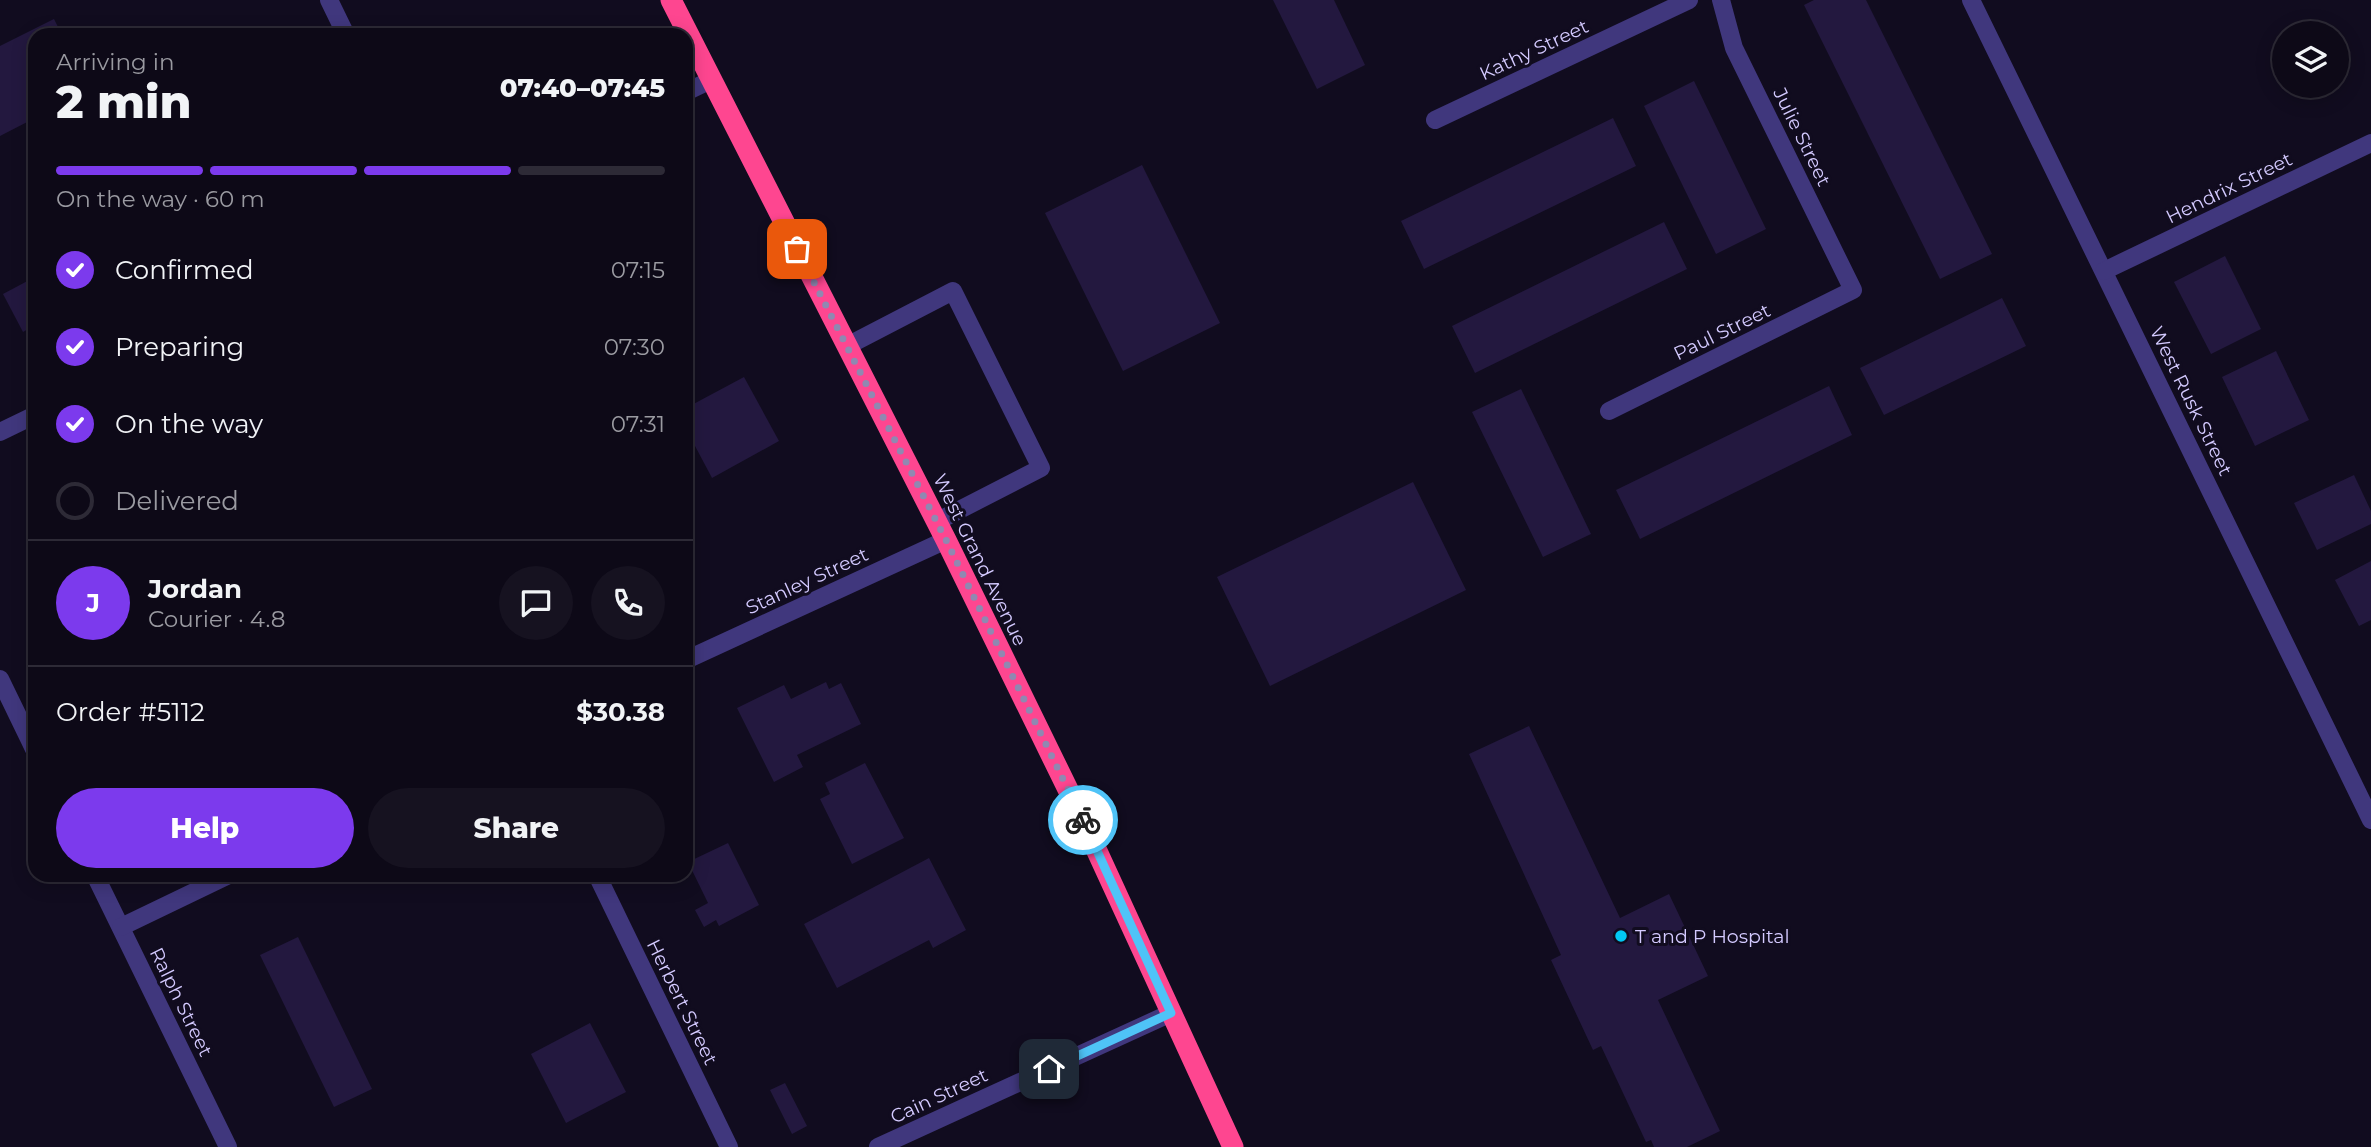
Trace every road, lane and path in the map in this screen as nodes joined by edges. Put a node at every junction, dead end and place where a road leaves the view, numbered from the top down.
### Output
1 (329, 0) edge
2 (671, 0) edge
3 (1689, 0) edge
4 (1721, 0) edge
5 (1971, 0) edge
6 (343, 28) edge
7 (685, 28) edge
8 (693, 43) edge
9 (711, 79) junction
10 (693, 88) edge
11 (1435, 120) dead end
12 (2371, 143) edge
13 (2105, 271) junction
14 (1853, 290) joint
15 (847, 346) junction
16 (1609, 411) dead end
17 (28, 418) edge
18 (0, 432) edge
19 (941, 531) junction
20 (693, 656) edge
21 (0, 679) edge
22 (28, 737) edge
23 (2371, 820) edge
24 (98, 882) edge
25 (214, 882) edge
26 (600, 882) edge
27 (121, 927) junction
28 (1171, 1013) junction
29 (228, 1147) edge
30 (729, 1147) edge
31 (878, 1147) edge
32 (1233, 1147) edge

1 - 6 street
2 - 7 highway, West Grand Avenue
3 - 11 street, Kathy Street
4 - 14 street, Julie Street
5 - 13 street, West Rusk Street
8 - 9 highway, West Grand Avenue
9 - 10 street
9 - 15 highway, West Grand Avenue
12 - 13 street, Hendrix Street
13 - 23 street, West Rusk Street
14 - 16 street, Paul Street
15 - 19 highway, West Grand Avenue
15 - 19 street, Stanley Street
17 - 18 street
19 - 20 street, Stanley Street
19 - 28 highway, West Grand Avenue
21 - 22 street
24 - 27 street, Ralph Street
25 - 27 street
26 - 30 street, Herbert Street
27 - 29 street, Ralph Street
28 - 31 street, Cain Street
28 - 32 highway, West Grand Avenue

